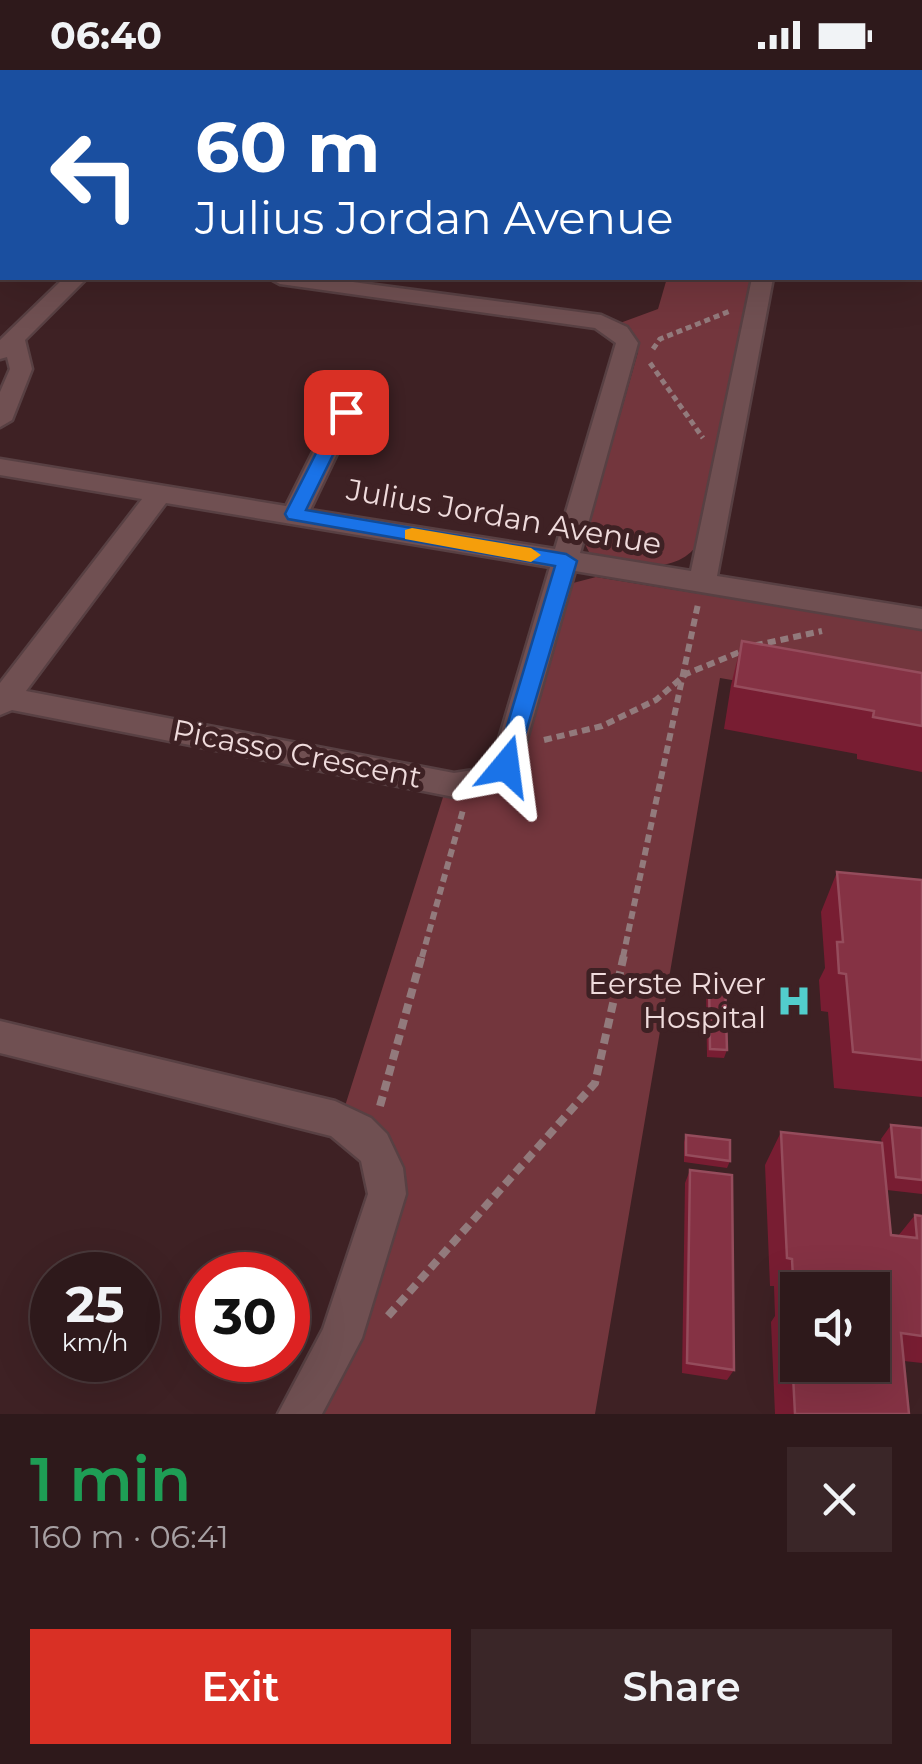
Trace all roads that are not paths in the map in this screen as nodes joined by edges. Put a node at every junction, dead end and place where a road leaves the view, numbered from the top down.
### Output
1 (74, 280) edge
2 (314, 280) edge
3 (349, 282) edge
4 (761, 289) edge
5 (7, 346) edge
6 (346, 412) dead end
7 (0, 420) edge
8 (0, 466) edge
9 (160, 493) junction
10 (294, 514) junction
11 (566, 561) junction
12 (702, 583) junction
13 (922, 619) edge
14 (3, 701) edge
15 (0, 1037) edge
16 (299, 1414) edge

1 - 5 street
2 - 3 street
3 - 11 street
4 - 12 street
5 - 7 street
6 - 10 street
8 - 9 street, Julius Jordan Avenue
9 - 10 street, Julius Jordan Avenue
9 - 14 street
10 - 11 street, Julius Jordan Avenue
11 - 12 street, Julius Jordan Avenue
11 - 14 street, Picasso Crescent
12 - 13 street, Julius Jordan Avenue
15 - 16 street

